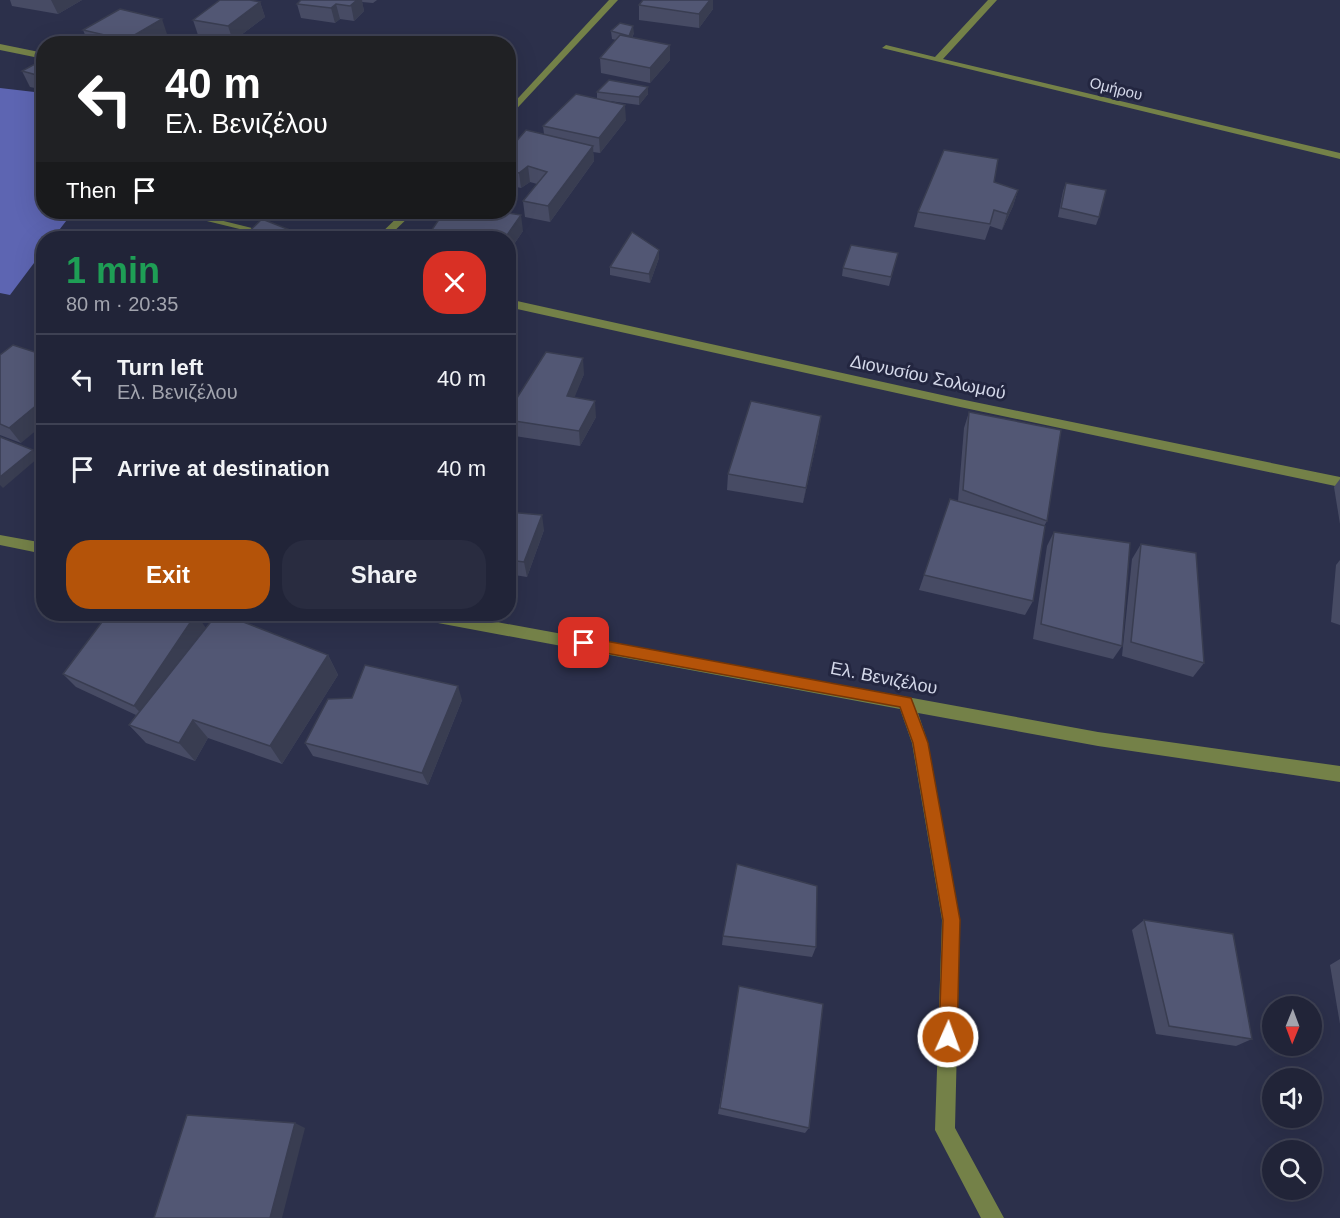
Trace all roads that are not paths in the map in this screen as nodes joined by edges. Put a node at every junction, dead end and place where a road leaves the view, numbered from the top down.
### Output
1 (614, 0) edge
2 (993, 0) edge
3 (0, 47) edge
4 (886, 48) dead end
5 (36, 54) edge
6 (938, 58) junction
7 (516, 106) edge
8 (1340, 156) edge
9 (205, 219) edge
10 (401, 219) edge
11 (258, 231) edge
12 (389, 231) edge
13 (516, 305) edge
14 (1340, 482) edge
15 (0, 540) edge
16 (36, 547) edge
17 (460, 621) edge
18 (906, 702) junction
19 (1340, 774) edge
20 (993, 1218) edge

1 - 7 street
2 - 6 street
3 - 5 street
4 - 6 street, Ομήρου
6 - 8 street, Ομήρου
9 - 11 street
10 - 12 street
13 - 14 street, Διονυσίου Σολωμού
15 - 16 street
17 - 18 street, Ελ. Βενιζέλου
18 - 19 street, Ελ. Βενιζέλου
18 - 20 street

